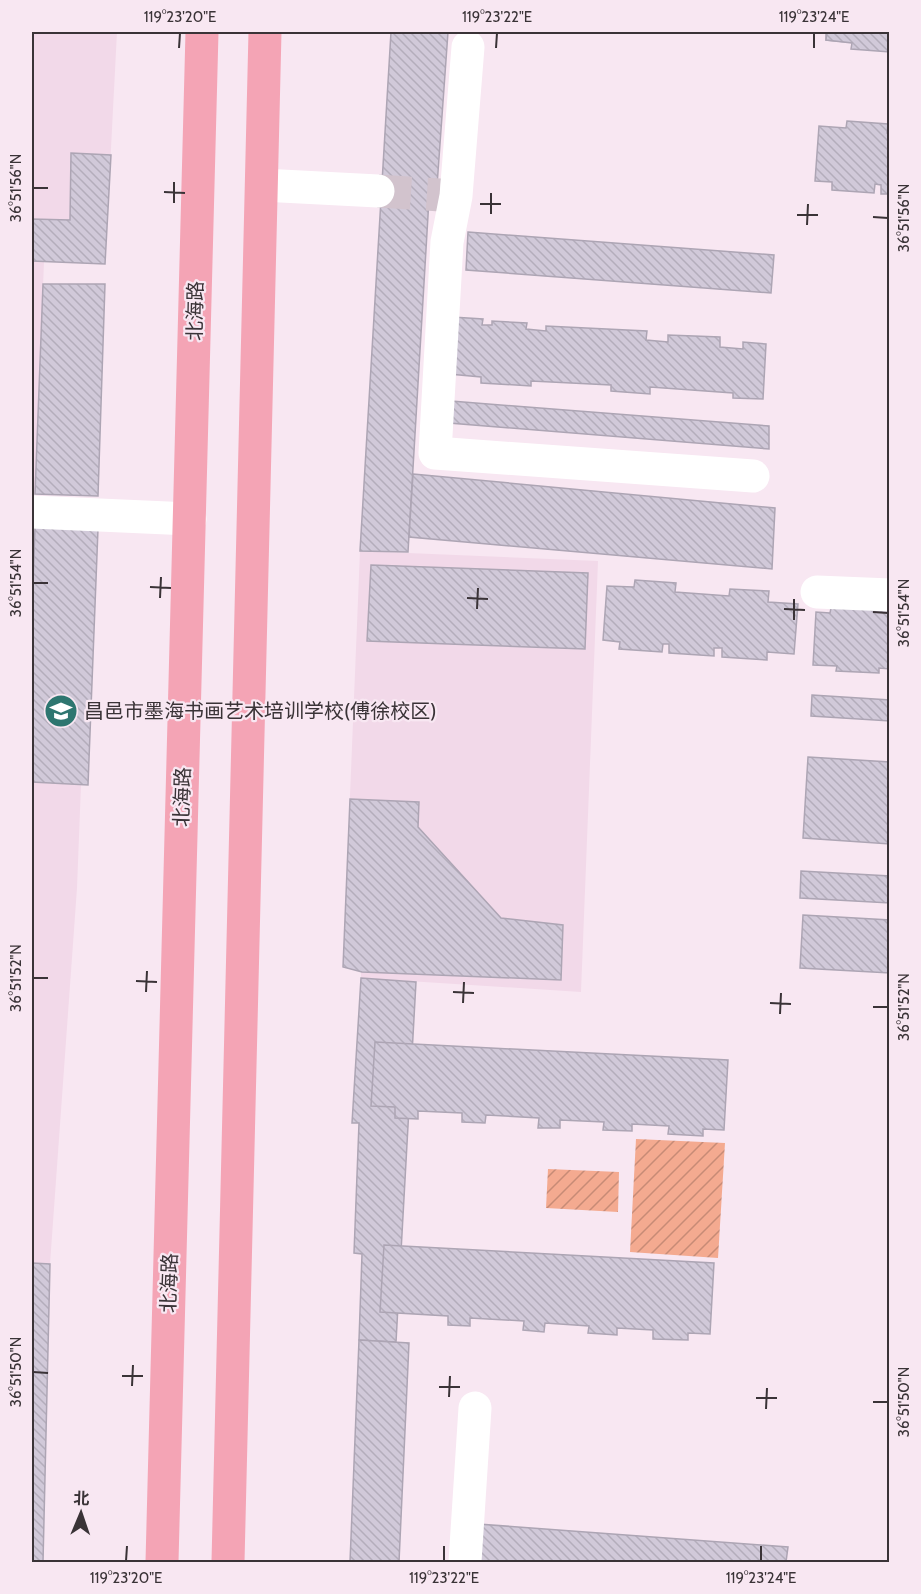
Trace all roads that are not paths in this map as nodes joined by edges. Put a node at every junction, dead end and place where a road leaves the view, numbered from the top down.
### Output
1 (202, 32) edge
2 (266, 32) edge
3 (468, 47) dead end
4 (262, 185) junction
5 (378, 191) tunnel mouth
6 (753, 476) dead end
7 (32, 512) edge
8 (190, 519) junction
9 (817, 592) dead end
10 (890, 595) edge
11 (476, 1408) dead end
12 (162, 1563) edge
13 (228, 1563) edge
14 (465, 1563) edge

1 - 8 main road, 北海路
2 - 4 main road
3 - 6 lane
4 - 5 lane
4 - 13 main road
7 - 8 lane
8 - 12 main road, 北海路
9 - 10 lane
11 - 14 lane

